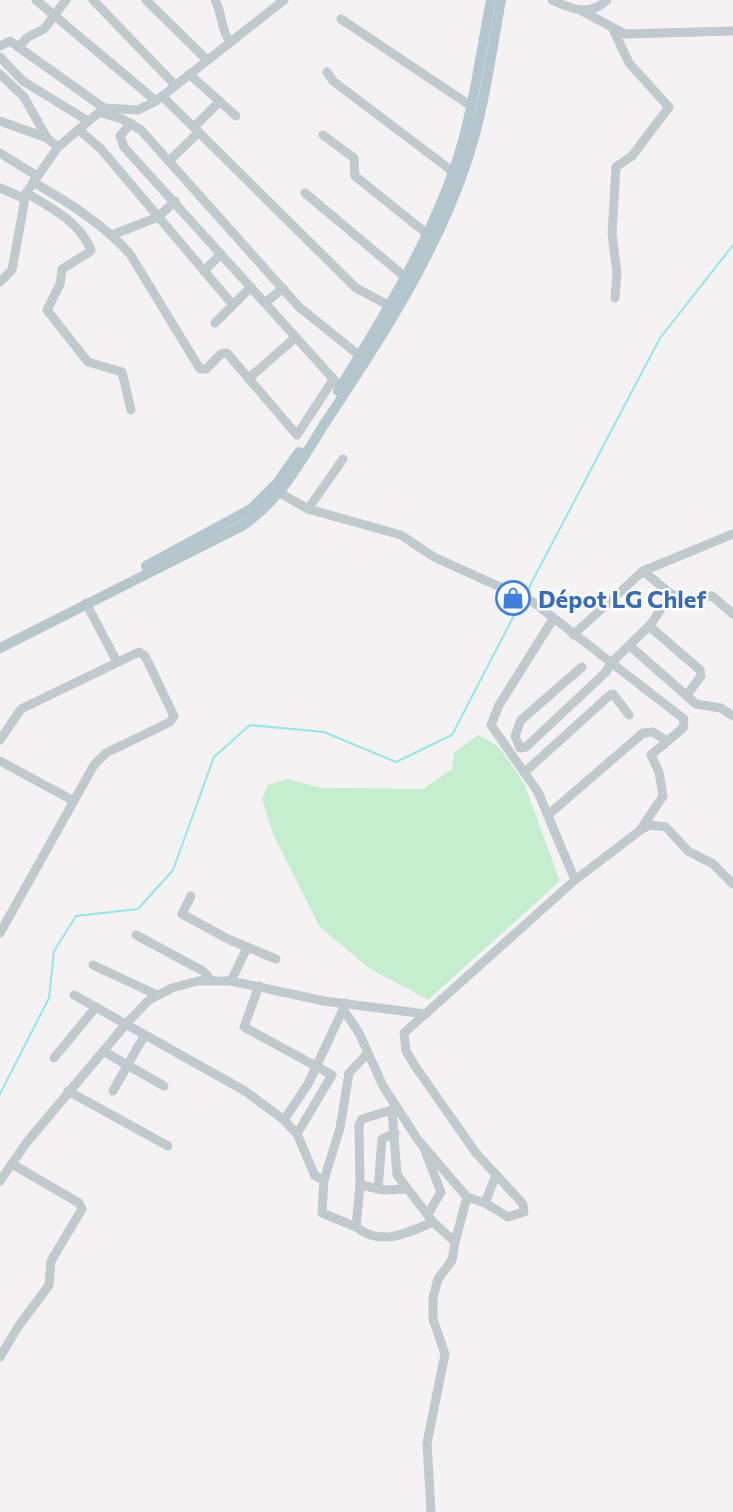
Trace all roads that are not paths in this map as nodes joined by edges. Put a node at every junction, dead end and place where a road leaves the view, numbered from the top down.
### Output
1 (36, 0) edge
2 (66, 0) edge
3 (93, 0) edge
4 (146, 0) edge
5 (284, 0) edge
6 (491, 0) edge
7 (501, 0) edge
8 (552, 0) edge
9 (607, 0) edge
10 (219, 2) edge
11 (580, 10) junction
12 (54, 16) junction
13 (341, 19) dead end
14 (614, 31) junction
15 (733, 31) edge
16 (230, 42) junction
17 (0, 46) edge
18 (18, 47) junction
19 (0, 57) edge
20 (206, 59) junction
21 (327, 72) dead end
22 (0, 74) edge
23 (189, 74) junction
24 (175, 85) junction
25 (159, 98) junction
26 (220, 101) junction
27 (471, 106) junction
28 (103, 111) junction
29 (236, 116) dead end
30 (0, 121) edge
31 (89, 121) junction
32 (131, 123) junction
33 (197, 129) junction
34 (79, 130) junction
35 (323, 135) dead end
36 (47, 138) junction
37 (58, 147) junction
38 (0, 153) edge
39 (170, 160) junction
40 (452, 171) junction
41 (35, 179) junction
42 (0, 188) edge
43 (305, 193) dead end
44 (25, 195) junction
45 (175, 201) junction
46 (158, 217) junction
47 (431, 232) junction
48 (112, 235) junction
49 (221, 254) junction
50 (204, 271) junction
51 (404, 276) junction
52 (0, 282) edge
53 (251, 287) junction
54 (283, 288) junction
55 (615, 298) dead end
56 (265, 303) junction
57 (233, 305) junction
58 (388, 305) junction
59 (215, 323) dead end
60 (296, 337) junction
61 (363, 357) junction
62 (248, 379) junction
63 (337, 383) junction
64 (131, 410) dead end
65 (343, 459) dead end
66 (275, 492) junction
67 (308, 509) junction
68 (733, 534) edge
69 (643, 571) junction
70 (671, 594) junction
71 (85, 601) junction
72 (733, 614) edge
73 (553, 619) junction
74 (649, 626) junction
75 (573, 635) junction
76 (0, 641) edge
77 (630, 646) junction
78 (0, 648) edge
79 (117, 662) junction
80 (610, 664) junction
81 (582, 667) dead end
82 (687, 695) junction
83 (629, 715) dead end
84 (733, 716) edge
85 (0, 740) edge
86 (667, 741) junction
87 (0, 761) edge
88 (526, 771) junction
89 (72, 800) junction
90 (549, 814) junction
91 (640, 830) junction
92 (575, 880) junction
93 (733, 884) edge
94 (191, 896) dead end
95 (1, 928) edge
96 (136, 935) dead end
97 (247, 948) junction
98 (276, 959) dead end
99 (93, 965) dead end
100 (210, 979) junction
101 (231, 981) junction
102 (259, 986) junction
103 (74, 995) dead end
104 (157, 995) junction
105 (344, 1006) junction
106 (96, 1007) junction
107 (426, 1014) junction
108 (126, 1024) junction
109 (144, 1036) junction
110 (103, 1051) junction
111 (367, 1054) junction
112 (54, 1058) dead end
113 (127, 1064) junction
114 (317, 1067) junction
115 (164, 1086) dead end
116 (68, 1091) junction
117 (113, 1091) dead end
118 (395, 1109) junction
119 (284, 1120) junction
120 (395, 1133) junction
121 (297, 1135) junction
122 (168, 1146) dead end
123 (424, 1148) junction
124 (12, 1164) junction
125 (496, 1175) junction
126 (324, 1180) junction
127 (0, 1181) edge
128 (360, 1185) junction
129 (378, 1189) junction
130 (407, 1189) junction
131 (467, 1197) junction
132 (485, 1203) junction
133 (430, 1218) junction
134 (356, 1227) junction
135 (454, 1242) junction
136 (0, 1357) edge
137 (431, 1512) edge

1 - 12 street
2 - 12 street
3 - 24 street
4 - 20 street
5 - 16 street
6 - 27 main road
7 - 47 main road
8 - 11 street
9 - 11 street
10 - 16 street
11 - 14 street
12 - 18 street
12 - 25 street
13 - 27 street
14 - 15 street
14 - 55 street
16 - 20 street
17 - 18 street
18 - 28 street
19 - 31 street
20 - 23 street
21 - 40 street
22 - 36 street
23 - 24 street
23 - 26 street
24 - 25 street
25 - 28 street
25 - 33 street
26 - 29 street
26 - 33 street
27 - 40 main road
28 - 31 street
28 - 32 street
30 - 36 street
31 - 34 street
32 - 39 street
32 - 45 street
33 - 39 street
33 - 58 street
34 - 37 street
34 - 46 street
35 - 47 street
36 - 37 street
37 - 41 street
38 - 41 street
39 - 54 street
40 - 47 main road
41 - 44 street
41 - 48 street
42 - 44 street
43 - 51 street
44 - 52 street
44 - 64 street
45 - 46 street
45 - 49 street
46 - 48 street
46 - 50 street
47 - 51 main road
47 - 61 main road
48 - 62 street
49 - 50 street
49 - 53 street
50 - 57 street
51 - 58 main road
53 - 56 street
53 - 57 street
54 - 56 street
54 - 61 street
56 - 60 street
57 - 59 street
58 - 61 main road
60 - 62 street
60 - 63 street
61 - 63 main road
61 - 66 main road
62 - 63 street
63 - 66 main road
65 - 67 street
66 - 67 street
66 - 71 main road
67 - 73 street
68 - 69 street
69 - 70 street
69 - 75 street
70 - 72 street
70 - 74 street
71 - 76 main road
71 - 78 main road
71 - 79 street
73 - 75 street
73 - 88 street
74 - 77 street
74 - 82 street
75 - 80 street
77 - 80 street
77 - 82 street
79 - 85 street
79 - 89 street
80 - 81 street
80 - 86 street
82 - 84 street
83 - 88 street
86 - 90 street
86 - 91 street
87 - 89 street
88 - 90 street
89 - 95 street
90 - 92 street
91 - 92 street
91 - 93 street
92 - 107 street
94 - 97 street
96 - 100 street
97 - 98 street
97 - 101 street
99 - 104 street
100 - 101 street
100 - 104 street
101 - 102 street
102 - 105 street
102 - 114 street
103 - 106 street
104 - 108 street
105 - 107 street
105 - 111 street
105 - 114 street
106 - 108 street
106 - 112 street
107 - 125 street
108 - 109 street
108 - 110 street
109 - 113 street
109 - 119 street
110 - 113 street
110 - 116 street
111 - 118 street
111 - 126 street
113 - 115 street
113 - 117 street
114 - 119 street
114 - 121 street
116 - 122 street
116 - 124 street
118 - 120 street
118 - 123 street
118 - 128 street
119 - 121 street
120 - 129 street
120 - 130 street
121 - 126 street
123 - 131 street
123 - 133 street
124 - 127 street
124 - 136 street
125 - 132 street
125 - 132 street
126 - 134 street
128 - 129 street
128 - 134 street
129 - 130 street
130 - 133 street
131 - 132 street
131 - 135 street
133 - 134 street
133 - 135 street
135 - 137 street

